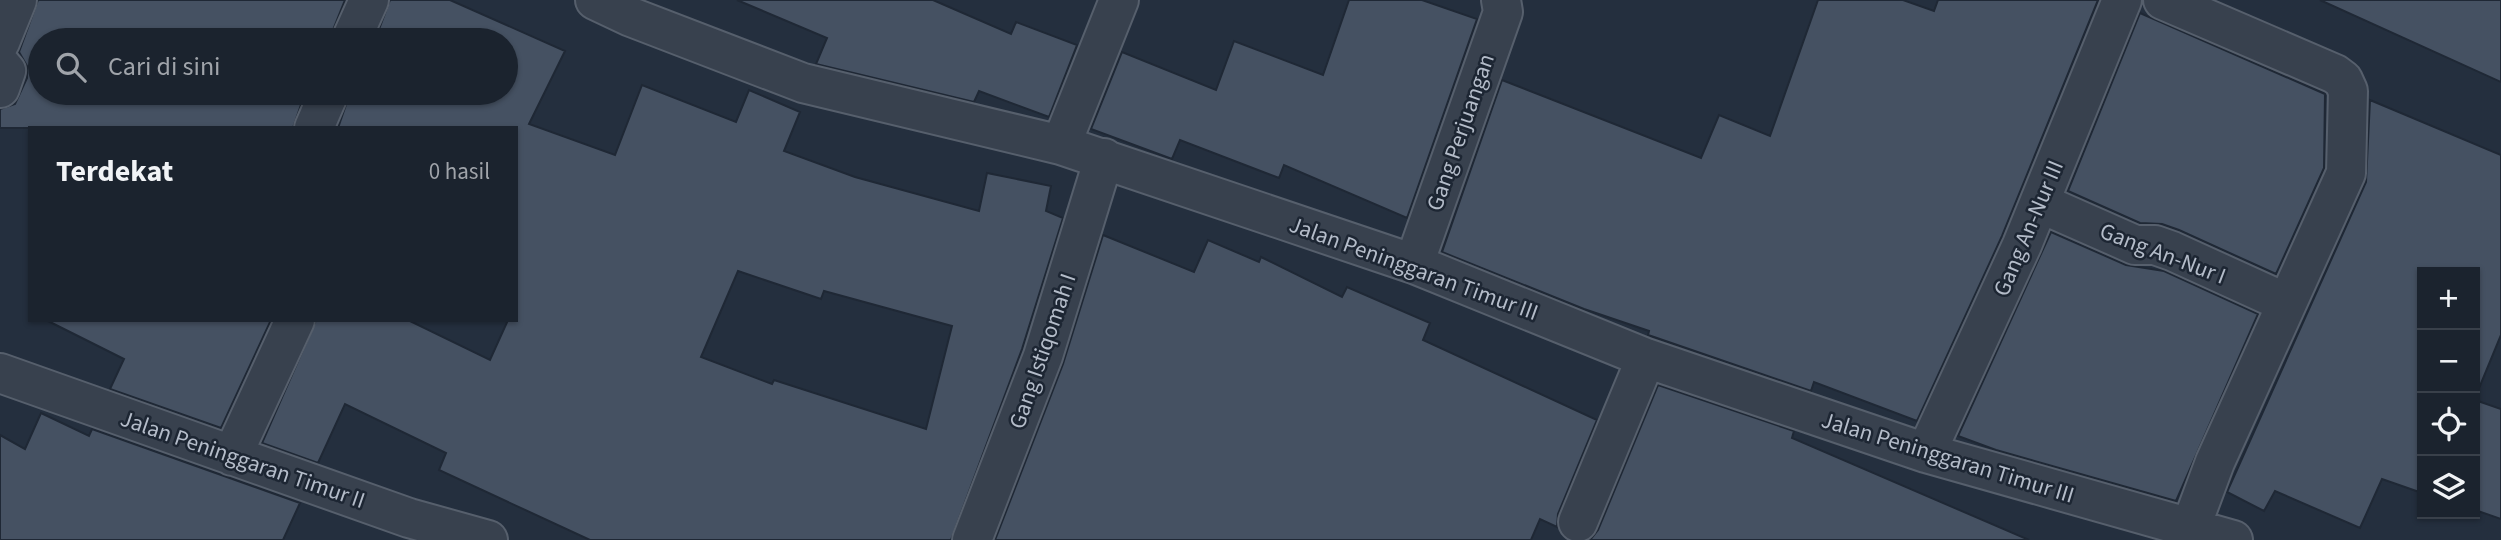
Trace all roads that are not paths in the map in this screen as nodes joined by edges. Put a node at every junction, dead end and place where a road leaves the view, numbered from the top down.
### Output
1 (17, 0) edge
2 (369, 0) edge
3 (595, 0) edge
4 (1119, 0) edge
5 (1501, 0) edge
6 (2122, 0) edge
7 (2163, 0) edge
8 (356, 28) edge
9 (0, 41) edge
10 (0, 64) edge
11 (0, 88) edge
12 (324, 105) edge
13 (315, 126) edge
14 (1061, 145) junction
15 (1104, 158) junction
16 (2040, 203) junction
17 (1414, 264) junction
18 (2286, 303) junction
19 (294, 322) edge
20 (1646, 358) junction
21 (0, 373) edge
22 (1926, 453) junction
23 (232, 456) junction
24 (1578, 522) dead end
25 (2131, 528) edge
26 (404, 529) edge
27 (2189, 529) junction
28 (488, 540) edge
29 (972, 540) edge
30 (2233, 540) edge

1 - 9 street
2 - 8 street
3 - 14 street, Jalan Peninggaran Timur III
4 - 14 street
5 - 17 street, Gang Perjuangan
6 - 16 street, Gang An-Nur III
7 - 18 street
10 - 11 street
12 - 13 street
14 - 15 street, Jalan Peninggaran Timur III
15 - 17 street, Jalan Peninggaran Timur III
15 - 29 street, Gang Istiqomah I
16 - 18 street, Gang An-Nur I
16 - 22 street, Gang An-Nur III
17 - 20 street, Jalan Peninggaran Timur III
18 - 27 street
19 - 23 street
20 - 22 street, Jalan Peninggaran Timur III
20 - 24 street
21 - 23 street, Jalan Peninggaran Timur II
22 - 25 street, Jalan Peninggaran Timur III
23 - 26 street, Jalan Peninggaran Timur II
25 - 27 street, Jalan Peninggaran Timur III
26 - 28 street, Jalan Peninggaran Timur II
27 - 30 street, Jalan Peninggaran Timur III

